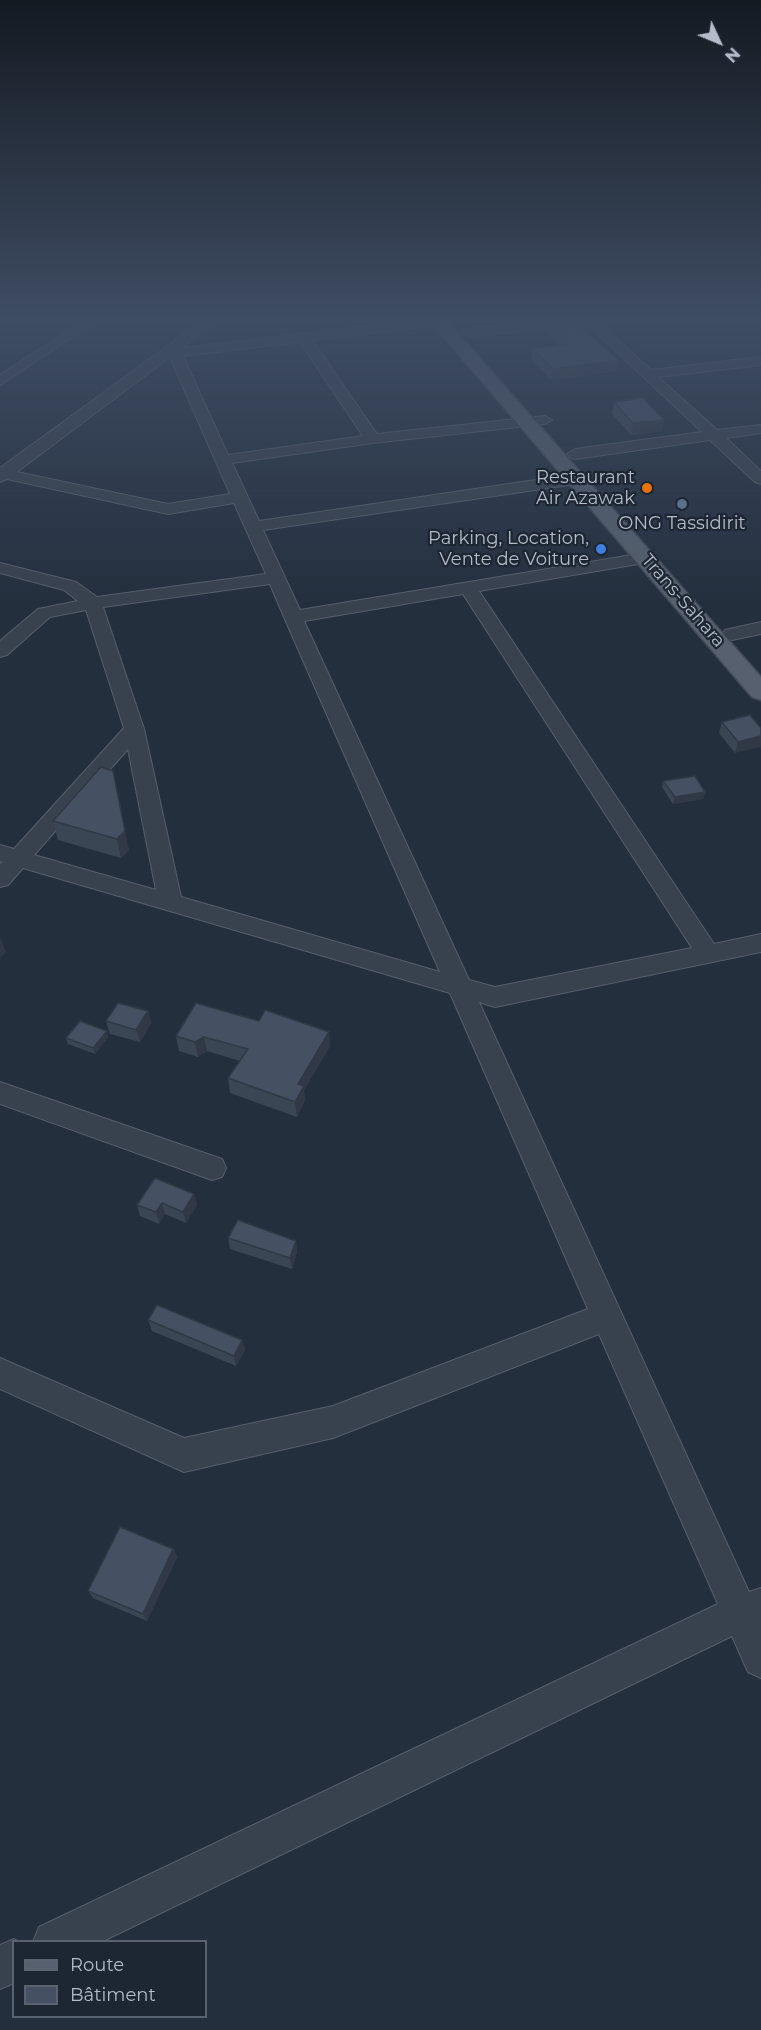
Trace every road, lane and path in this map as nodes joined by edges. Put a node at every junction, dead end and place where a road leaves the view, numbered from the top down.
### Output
1 (84, 416) edge
2 (201, 416) edge
3 (357, 416) edge
4 (531, 416) edge
5 (532, 416) edge
6 (692, 416) edge
7 (536, 421) junction
8 (761, 429) edge
9 (714, 436) junction
10 (373, 439) junction
11 (575, 454) junction
12 (223, 460) junction
13 (2, 475) edge
14 (576, 479) junction
15 (761, 479) edge
16 (239, 497) junction
17 (253, 527) junction
18 (644, 558) junction
19 (0, 568) edge
20 (276, 578) junction
21 (468, 587) junction
22 (93, 603) junction
23 (294, 617) junction
24 (761, 628) edge
25 (732, 634) junction
26 (0, 651) edge
27 (761, 667) edge
28 (761, 692) edge
29 (134, 729) junction
30 (10, 856) edge
31 (0, 879) edge
32 (170, 902) junction
33 (761, 943) edge
34 (709, 954) junction
35 (459, 987) junction
36 (0, 1093) edge
37 (212, 1168) dead end
38 (608, 1317) junction
39 (0, 1373) edge
40 (751, 1609) edge
41 (761, 1659) edge
42 (56, 1940) edge

1 - 13 street
2 - 12 street
3 - 10 street
4 - 7 main road, Trans-Sahara
5 - 7 main road, Trans-Sahara
6 - 9 street
7 - 10 street
7 - 11 main road, Trans-Sahara
7 - 14 main road, Trans-Sahara
8 - 9 street
9 - 11 street
9 - 15 street
10 - 12 street
11 - 25 main road, Trans-Sahara
12 - 16 street
13 - 16 street
14 - 17 street
14 - 18 main road, Trans-Sahara
16 - 17 street
17 - 20 street
18 - 21 street
18 - 28 main road, Trans-Sahara
19 - 22 street
20 - 22 street
20 - 23 street
21 - 23 street
21 - 34 street
22 - 26 street
22 - 29 street
23 - 35 street
24 - 25 street
25 - 27 main road, Trans-Sahara
29 - 30 street
29 - 32 street
30 - 31 street
30 - 32 street
32 - 35 street
33 - 34 street
34 - 35 street
35 - 38 street
36 - 37 street
38 - 39 street
38 - 40 street
40 - 41 street
40 - 42 street

